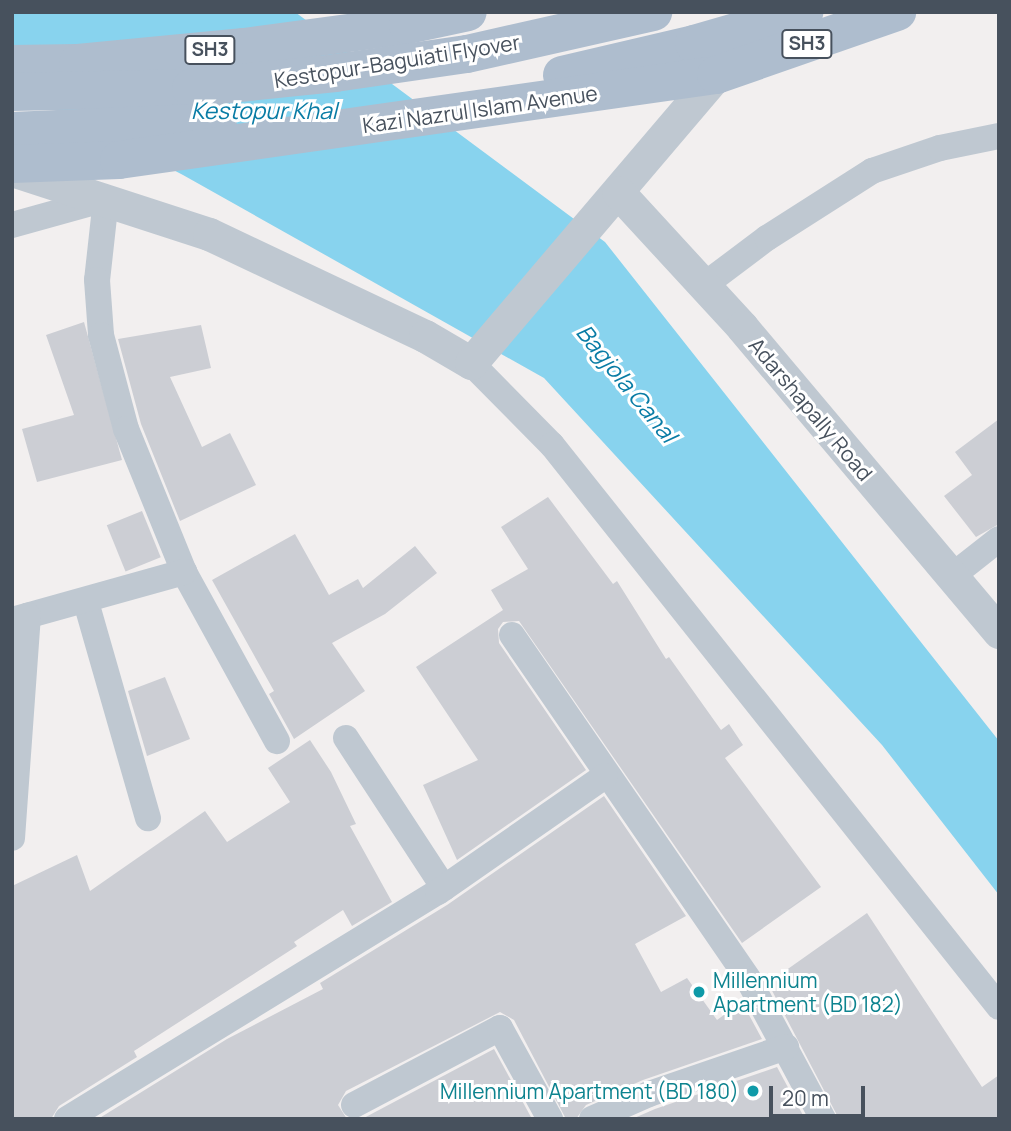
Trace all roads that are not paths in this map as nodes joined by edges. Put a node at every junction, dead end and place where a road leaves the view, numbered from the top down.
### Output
1 (468, 12) edge
2 (653, 12) edge
3 (804, 12) edge
4 (897, 12) edge
5 (12, 64) edge
6 (716, 75) junction
7 (12, 92) edge
8 (12, 131) edge
9 (999, 135) edge
10 (12, 167) edge
11 (618, 192) junction
12 (106, 199) junction
13 (12, 225) edge
14 (703, 286) junction
15 (477, 357) junction
16 (999, 539) edge
17 (184, 572) junction
18 (952, 576) junction
19 (86, 602) junction
20 (20, 618) edge
21 (999, 632) edge
22 (512, 635) dead end
23 (346, 738) dead end
24 (277, 741) dead end
25 (606, 776) junction
26 (148, 818) dead end
27 (12, 838) edge
28 (444, 888) junction
29 (999, 1007) edge
30 (786, 1046) junction
31 (354, 1105) dead end
32 (67, 1119) edge
33 (550, 1119) edge
34 (592, 1119) edge
35 (822, 1119) edge

1 - 5 main road, SH3
2 - 7 main road, Kestopur-Baguiati Flyover
3 - 8 main road, Kestopur-Baguiati Flyover
4 - 6 main road, Kazi Nazrul Islam Avenue / SH3
6 - 10 main road, Kazi Nazrul Islam Avenue / SH3
6 - 11 street
9 - 14 street
10 - 12 street
11 - 14 street, Adarshapally Road
11 - 15 street
12 - 13 street
12 - 15 street
12 - 17 street
14 - 18 street, Adarshapally Road
15 - 29 street
16 - 18 street
17 - 19 street
17 - 24 street
18 - 21 street, Adarshapally Road
19 - 20 street
19 - 26 street
20 - 27 street
22 - 25 street
23 - 28 street
25 - 28 street
25 - 30 street
28 - 32 street
30 - 34 street
30 - 35 street
31 - 33 street

